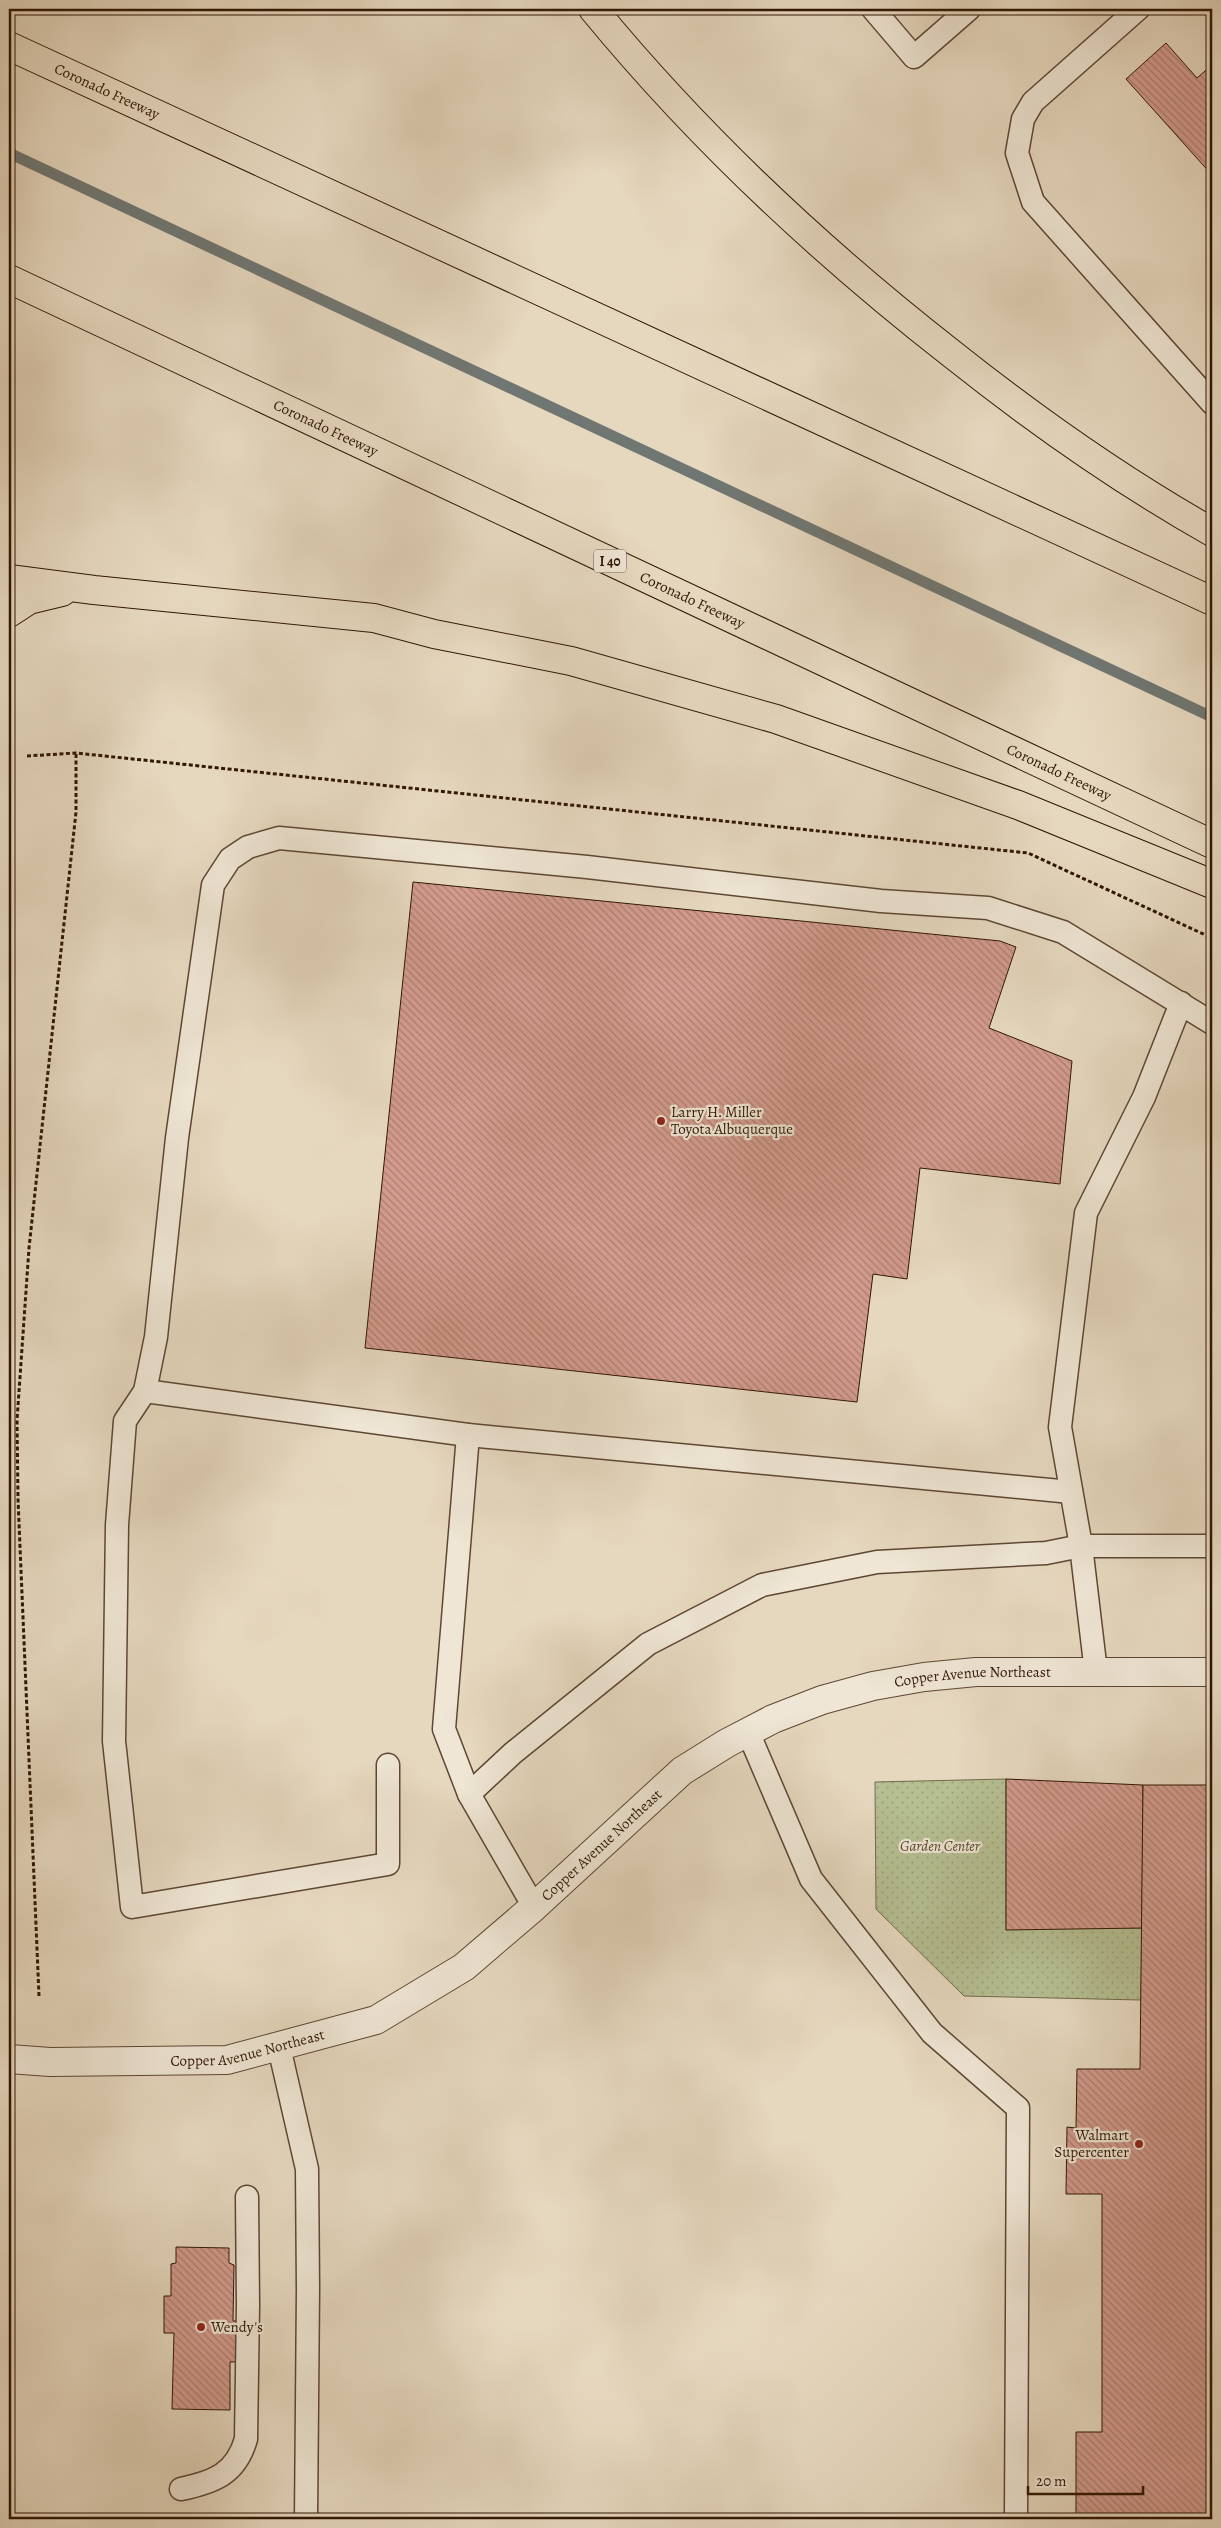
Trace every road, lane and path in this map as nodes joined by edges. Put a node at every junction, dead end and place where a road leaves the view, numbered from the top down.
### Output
1 (593, 9) edge
2 (873, 9) edge
3 (969, 9) edge
4 (1138, 9) edge
5 (9, 46) edge
6 (9, 279) edge
7 (1212, 403) edge
8 (1212, 532) edge
9 (9, 579) edge
10 (94, 590) junction
11 (1212, 601) edge
12 (9, 613) edge
13 (76, 753) junction
14 (27, 756) dead end
15 (1212, 844) edge
16 (1212, 884) edge
17 (1212, 938) edge
18 (1181, 1004) junction
19 (1212, 1023) edge
20 (145, 1391) junction
21 (468, 1435) junction
22 (1071, 1492) junction
23 (1081, 1546) junction
24 (1212, 1546) edge
25 (1096, 1672) junction
26 (1212, 1672) edge
27 (748, 1732) junction
28 (388, 1765) dead end
29 (469, 1794) junction
30 (534, 1907) junction
31 (39, 1996) dead end
32 (279, 2047) junction
33 (9, 2059) edge
34 (247, 2197) dead end
35 (181, 2489) dead end
36 (306, 2519) edge
37 (1016, 2519) edge

1 - 8 highway
2 - 3 lane
4 - 7 lane
5 - 11 highway, Coronado Freeway
6 - 15 highway, Coronado Freeway / I 40
9 - 10 highway
10 - 12 highway
10 - 16 highway
13 - 14 path
13 - 17 path
13 - 31 path
18 - 19 lane
18 - 20 lane
18 - 22 lane
20 - 21 lane
20 - 28 lane
21 - 22 lane
21 - 29 lane
22 - 23 lane
23 - 24 lane
23 - 25 lane
23 - 29 lane
25 - 26 street, Copper Avenue Northeast
25 - 27 street, Copper Avenue Northeast
27 - 30 street, Copper Avenue Northeast
27 - 37 lane
29 - 30 lane
30 - 32 street, Copper Avenue Northeast
32 - 33 street, Copper Avenue Northeast
32 - 36 lane
34 - 35 lane

